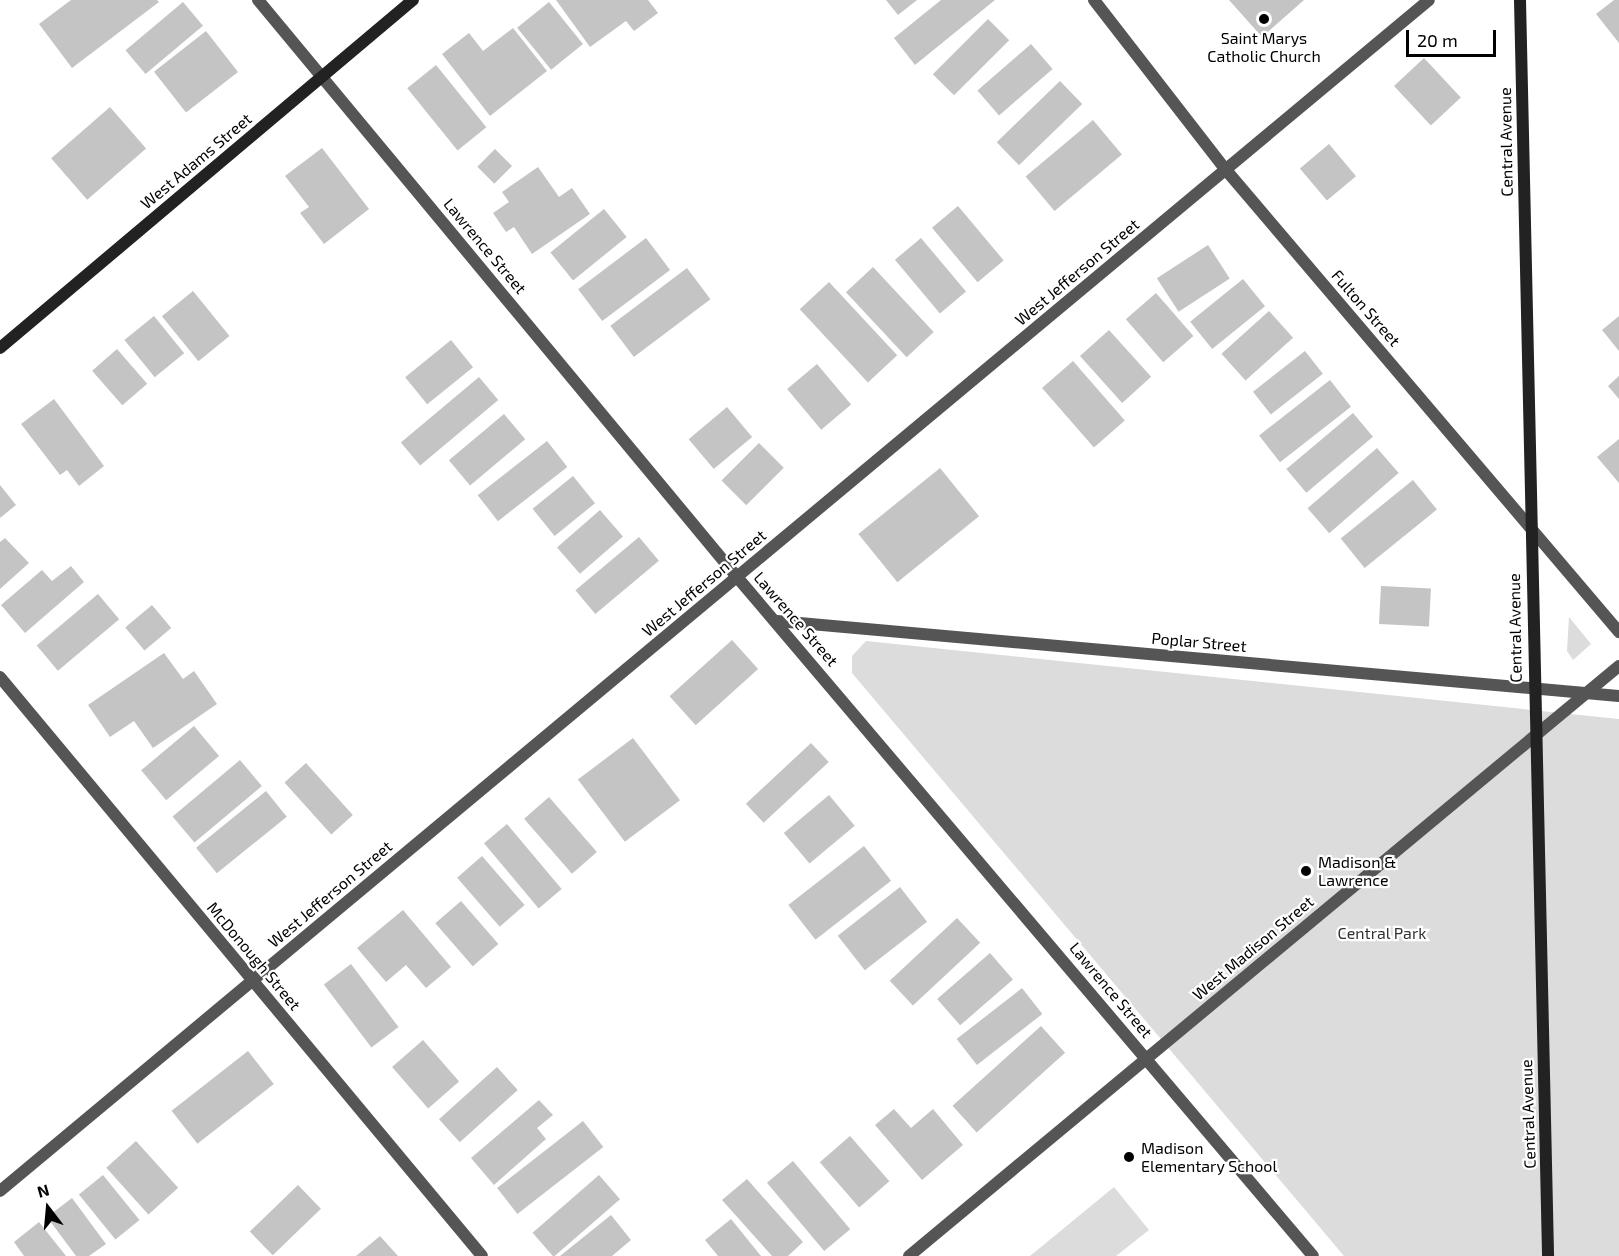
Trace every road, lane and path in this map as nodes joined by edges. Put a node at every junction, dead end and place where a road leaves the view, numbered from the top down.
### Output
1 (258, 0) edge
2 (413, 0) edge
3 (1094, 0) edge
4 (1429, 0) edge
5 (1520, 0) edge
6 (322, 76) junction
7 (1226, 170) junction
8 (0, 348) edge
9 (1530, 527) junction
10 (737, 577) junction
11 (777, 621) junction
12 (1619, 632) edge
13 (1619, 666) edge
14 (0, 677) edge
15 (1532, 688) junction
16 (1585, 693) junction
17 (1619, 696) edge
18 (1533, 736) junction
19 (252, 980) junction
20 (1146, 1058) junction
21 (0, 1191) edge
22 (482, 1256) edge
23 (909, 1256) edge
24 (1313, 1256) edge
25 (1548, 1256) edge

1 - 6 street, Lawrence Street
2 - 6 street, West Adams Street
3 - 7 street, Fulton Street
4 - 7 street, West Jefferson Street
5 - 9 street, Central Avenue
6 - 8 street, West Adams Street
6 - 10 street, Lawrence Street
7 - 9 street, Fulton Street
7 - 10 street, West Jefferson Street
9 - 12 street, Fulton Street
9 - 15 street, Central Avenue
10 - 11 street, Lawrence Street
10 - 19 street, West Jefferson Street
11 - 15 street, Poplar Street
11 - 20 street, Lawrence Street
13 - 16 street, West Madison Street
14 - 19 street, McDonough Street
15 - 16 street, Poplar Street
15 - 18 street, Central Avenue
16 - 17 street, Poplar Street
16 - 18 street, West Madison Street
18 - 20 street, West Madison Street
18 - 25 street, Central Avenue
19 - 21 street, West Jefferson Street
19 - 22 street, McDonough Street
20 - 23 street, West Madison Street
20 - 24 street, Lawrence Street

